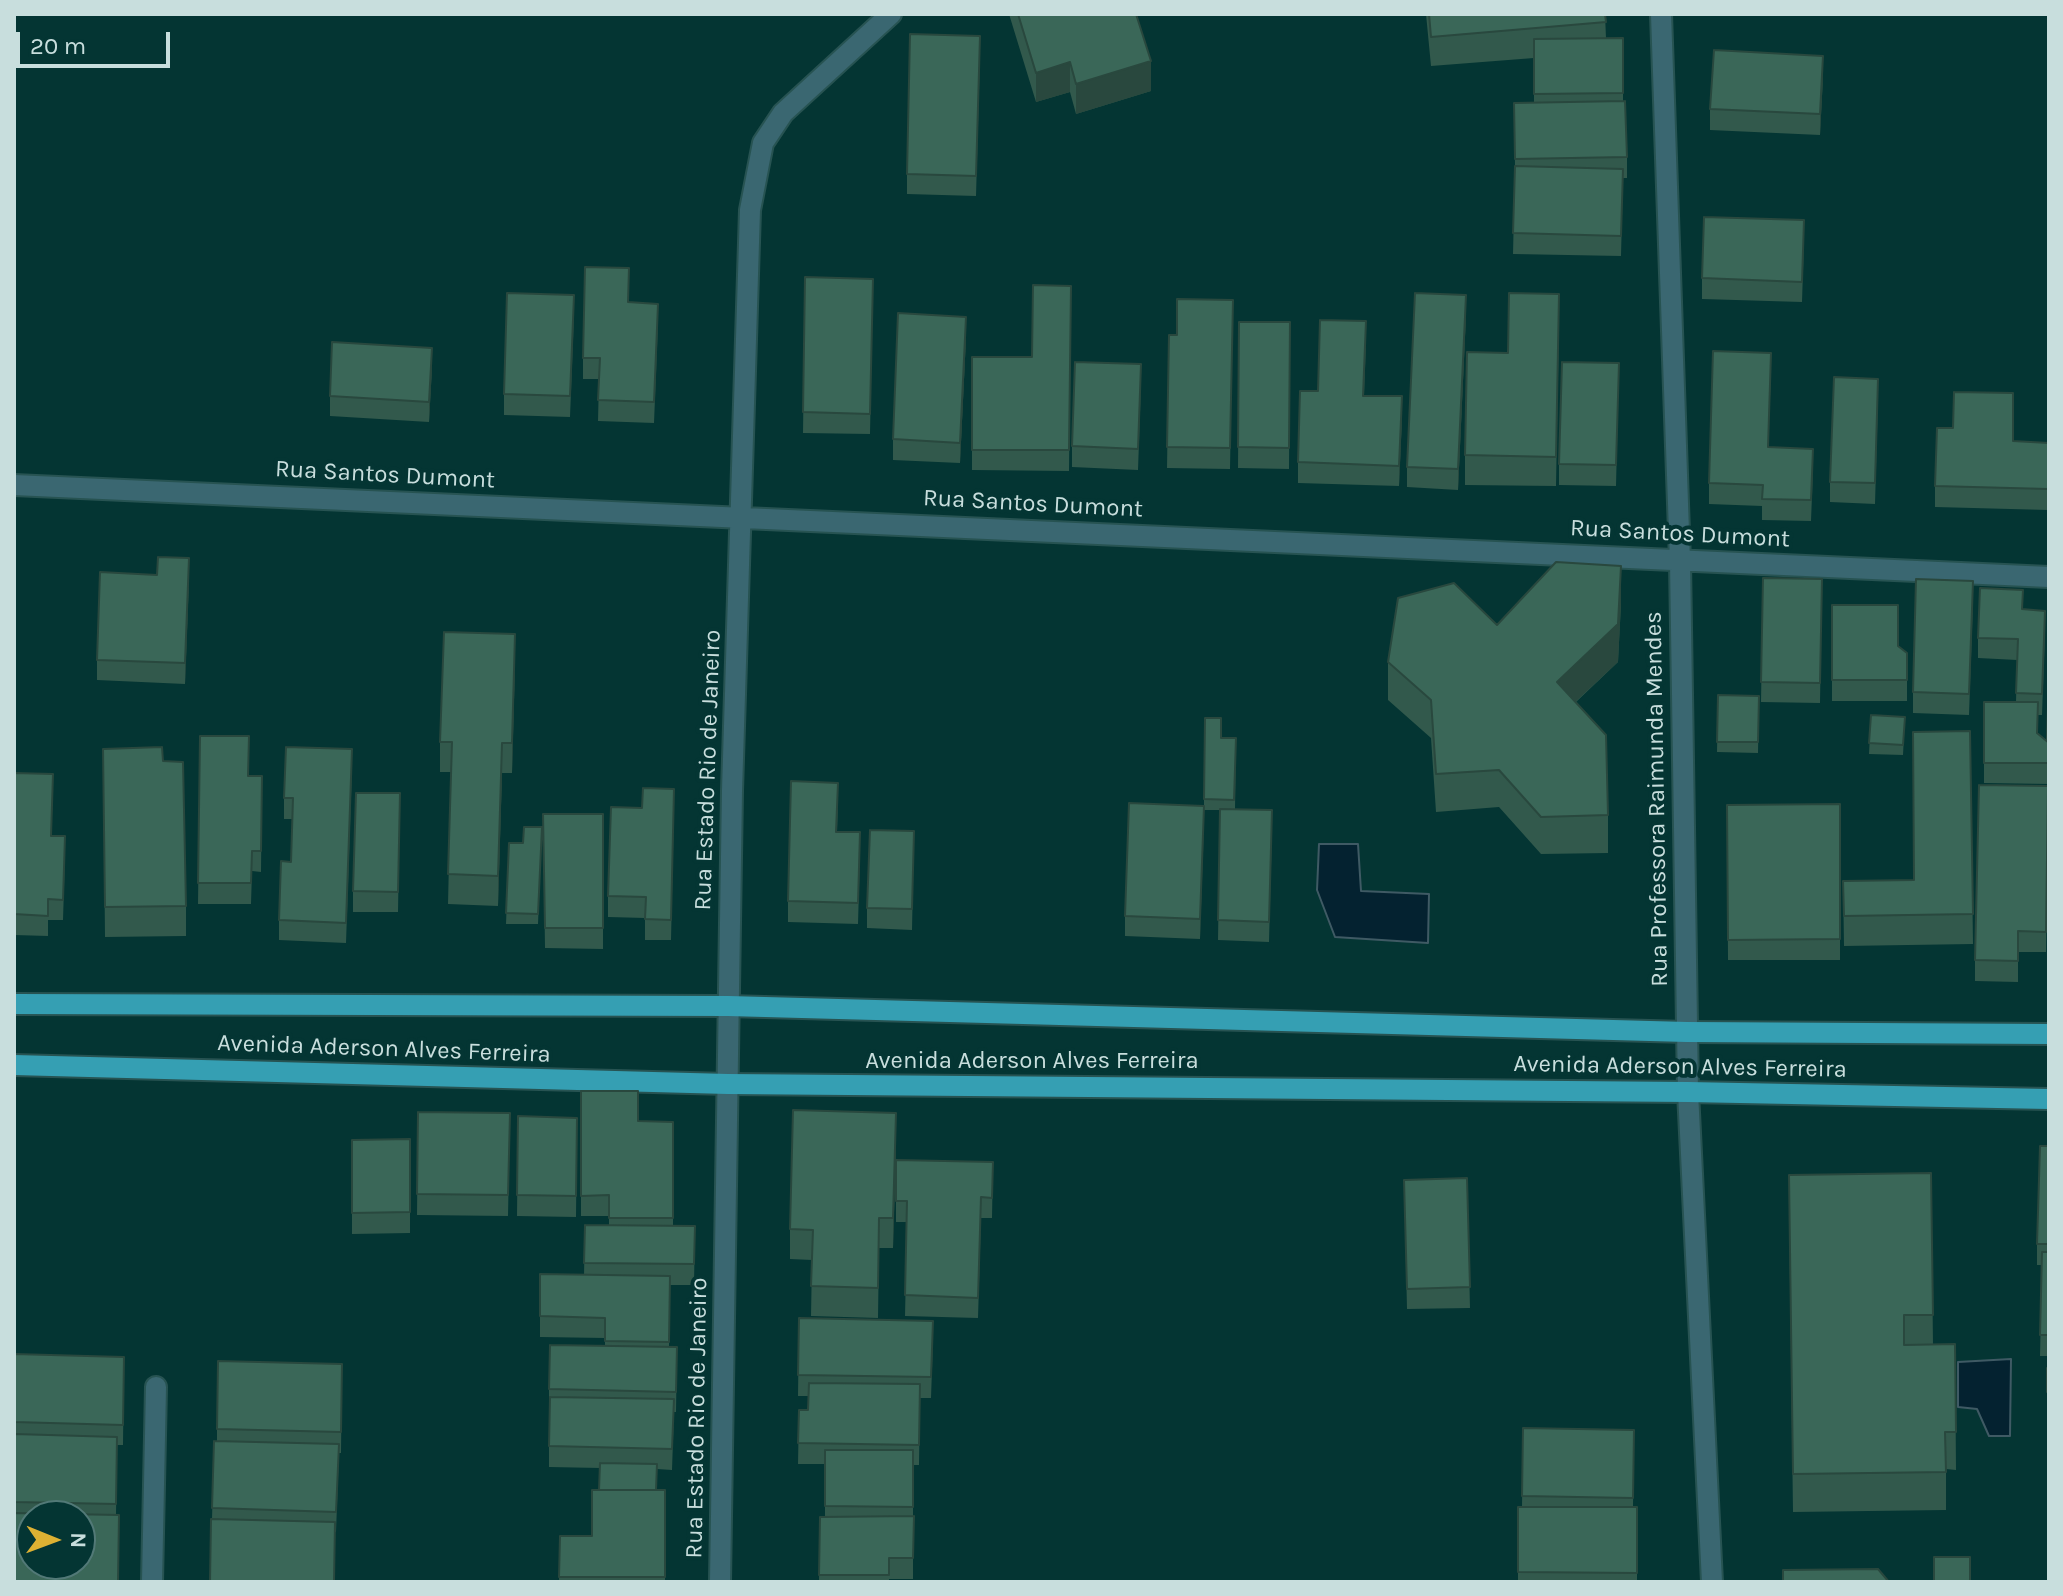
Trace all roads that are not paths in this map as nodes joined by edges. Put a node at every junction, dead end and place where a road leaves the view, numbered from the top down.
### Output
1 (891, 14) edge
2 (1661, 14) edge
3 (14, 485) edge
4 (741, 517) junction
5 (1680, 561) junction
6 (2049, 577) edge
7 (14, 1004) edge
8 (728, 1006) junction
9 (1687, 1032) junction
10 (2049, 1034) edge
11 (14, 1065) edge
12 (728, 1084) junction
13 (1688, 1092) junction
14 (2049, 1099) edge
15 (156, 1387) dead end
16 (152, 1582) edge
17 (720, 1582) edge
18 (1712, 1582) edge

1 - 4 street, Rua Estado Rio de Janeiro
2 - 5 street, Rua Professora Raimunda Mendes
3 - 4 street, Rua Santos Dumont
4 - 5 street, Rua Santos Dumont
4 - 8 street, Rua Estado Rio de Janeiro
5 - 6 street, Rua Santos Dumont
5 - 9 street, Rua Professora Raimunda Mendes
7 - 8 main road, Avenida Aderson Alves Ferreira
8 - 9 main road, Avenida Aderson Alves Ferreira
8 - 12 street, Rua Estado Rio de Janeiro
9 - 10 main road, Avenida Aderson Alves Ferreira
9 - 13 street, Rua Professora Raimunda Mendes
11 - 12 main road, Avenida Aderson Alves Ferreira
12 - 13 main road, Avenida Aderson Alves Ferreira
12 - 17 street, Rua Estado Rio de Janeiro
13 - 14 main road, Avenida Aderson Alves Ferreira
13 - 18 street, Rua Professora Raimunda Mendes
15 - 16 street

